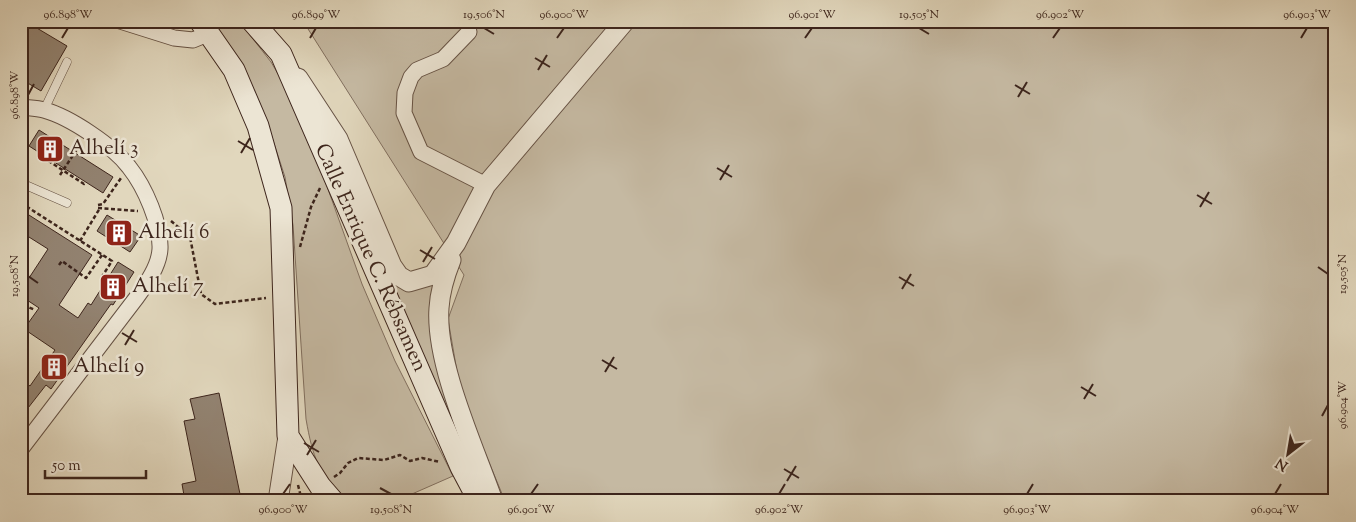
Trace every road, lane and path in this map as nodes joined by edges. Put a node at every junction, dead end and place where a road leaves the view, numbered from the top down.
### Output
1 (120, 21) edge
2 (252, 21) edge
3 (625, 21) edge
4 (205, 27) edge
5 (469, 32) dead end
6 (281, 54) junction
7 (67, 62) dead end
8 (21, 107) edge
9 (44, 110) junction
10 (74, 155) dead end
11 (45, 157) dead end
12 (129, 167) junction
13 (64, 170) junction
14 (60, 175) dead end
15 (323, 180) dead end
16 (86, 182) dead end
17 (21, 183) edge
18 (486, 185) junction
19 (21, 203) edge
20 (68, 203) dead end
21 (99, 207) junction
22 (152, 212) junction
23 (80, 241) junction
24 (456, 243) junction
25 (102, 255) junction
26 (297, 256) dead end
27 (59, 265) dead end
28 (108, 278) dead end
29 (283, 298) junction
30 (21, 301) edge
31 (28, 307) junction
32 (35, 310) dead end
33 (21, 316) edge
34 (288, 436) junction
35 (21, 449) edge
36 (461, 467) junction
37 (327, 493) edge
38 (278, 501) edge
39 (479, 501) edge
40 (493, 501) edge

1 - 4 street
2 - 6 main road, Calle Enrique C. Rébsamen
3 - 18 street
4 - 29 main road
5 - 18 street
6 - 24 street
6 - 36 main road, Calle Enrique C. Rébsamen
7 - 9 lane
8 - 9 street
9 - 12 street
10 - 13 path
11 - 13 path
12 - 21 path
12 - 22 street
13 - 14 path
13 - 16 path
15 - 26 path
17 - 20 lane
18 - 24 street
19 - 23 path
21 - 22 path
21 - 23 path
22 - 29 path
22 - 35 street
23 - 25 path
24 - 40 street
25 - 27 path
25 - 28 path
29 - 34 main road
30 - 31 path
31 - 32 path
31 - 33 path
34 - 37 main road
34 - 38 street
36 - 37 path
36 - 39 main road, Calle Enrique C. Rébsamen

